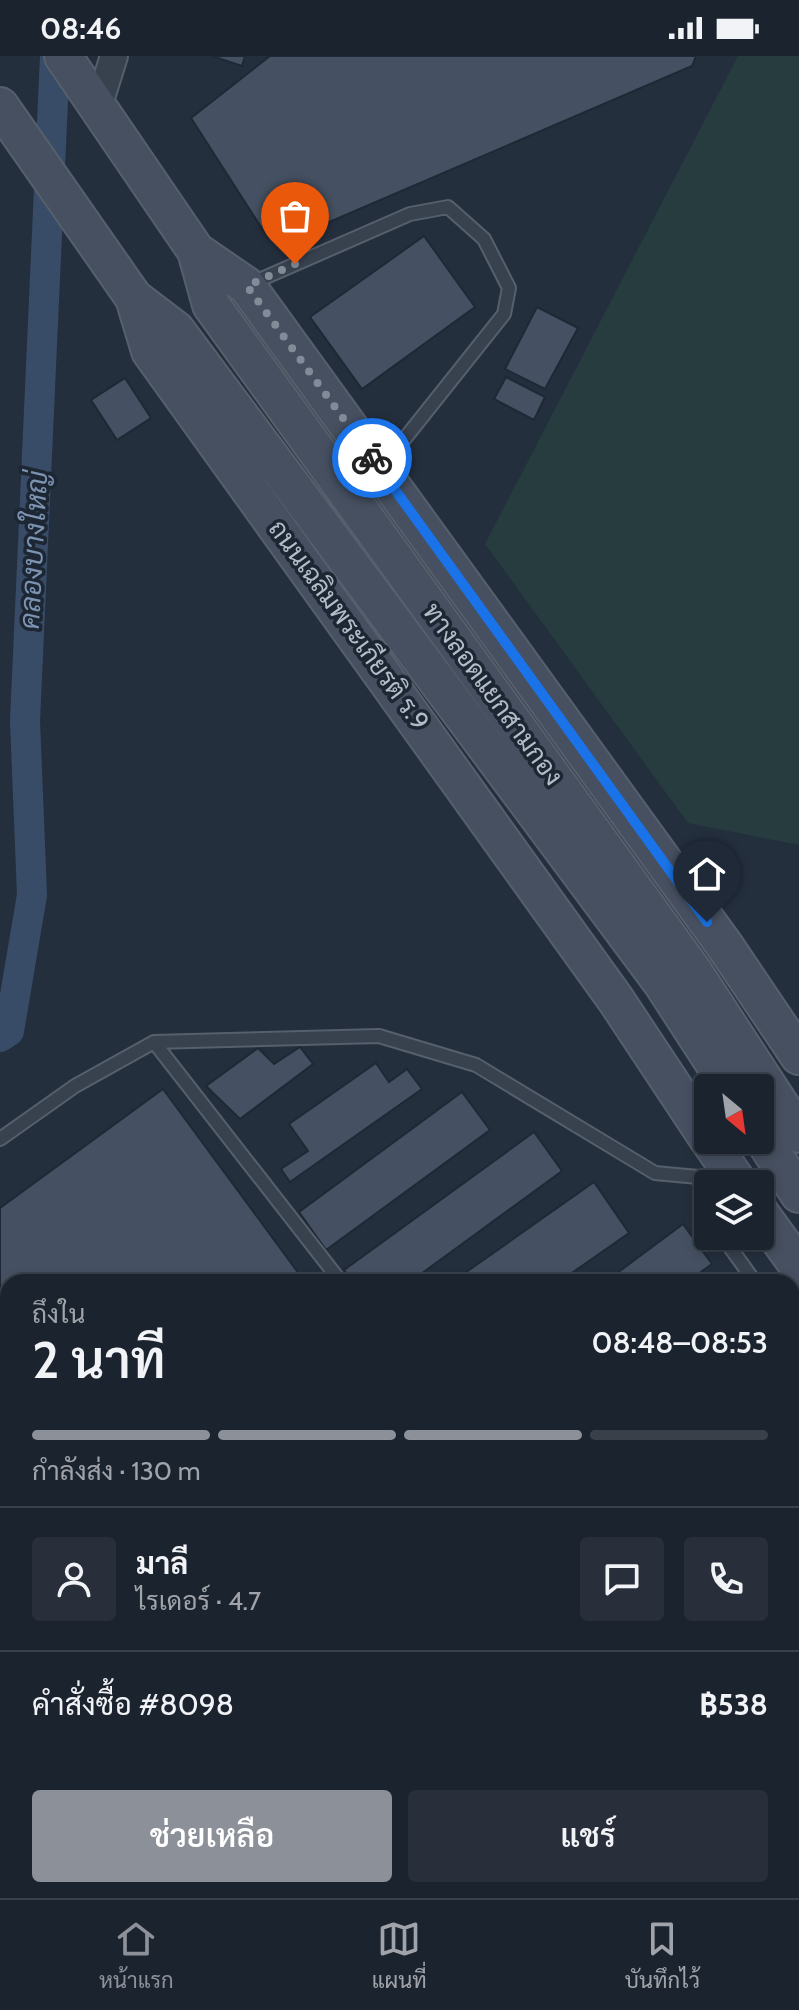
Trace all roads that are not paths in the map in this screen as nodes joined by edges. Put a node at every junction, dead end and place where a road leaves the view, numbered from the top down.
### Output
1 (114, 56) edge
2 (65, 59) edge
3 (0, 106) edge
4 (98, 107) junction
5 (196, 251) junction
6 (247, 286) junction
7 (134, 298) junction
8 (380, 470) junction
9 (154, 1042) junction
10 (799, 1056) edge
11 (721, 1074) edge
12 (694, 1118) edge
13 (799, 1134) edge
14 (0, 1139) edge
15 (773, 1154) edge
16 (694, 1176) edge
17 (799, 1194) edge
18 (774, 1232) edge
19 (732, 1250) edge
20 (799, 1267) edge
21 (335, 1274) edge
22 (749, 1274) edge

1 - 4 street
2 - 4 main road
3 - 7 main road, ถนนเฉลิมพระเกียรติ ร.9
4 - 5 main road
5 - 6 main road
5 - 13 main road, ทางลอดแยกสามกอง
6 - 8 main road
6 - 8 lane
7 - 11 main road, ทางลอดแยกสามกอง
7 - 12 main road, ถนนเฉลิมพระเกียรติ ร.9
8 - 10 main road
9 - 14 lane
9 - 16 lane
9 - 21 lane
15 - 17 main road
18 - 20 main road
19 - 22 lane

